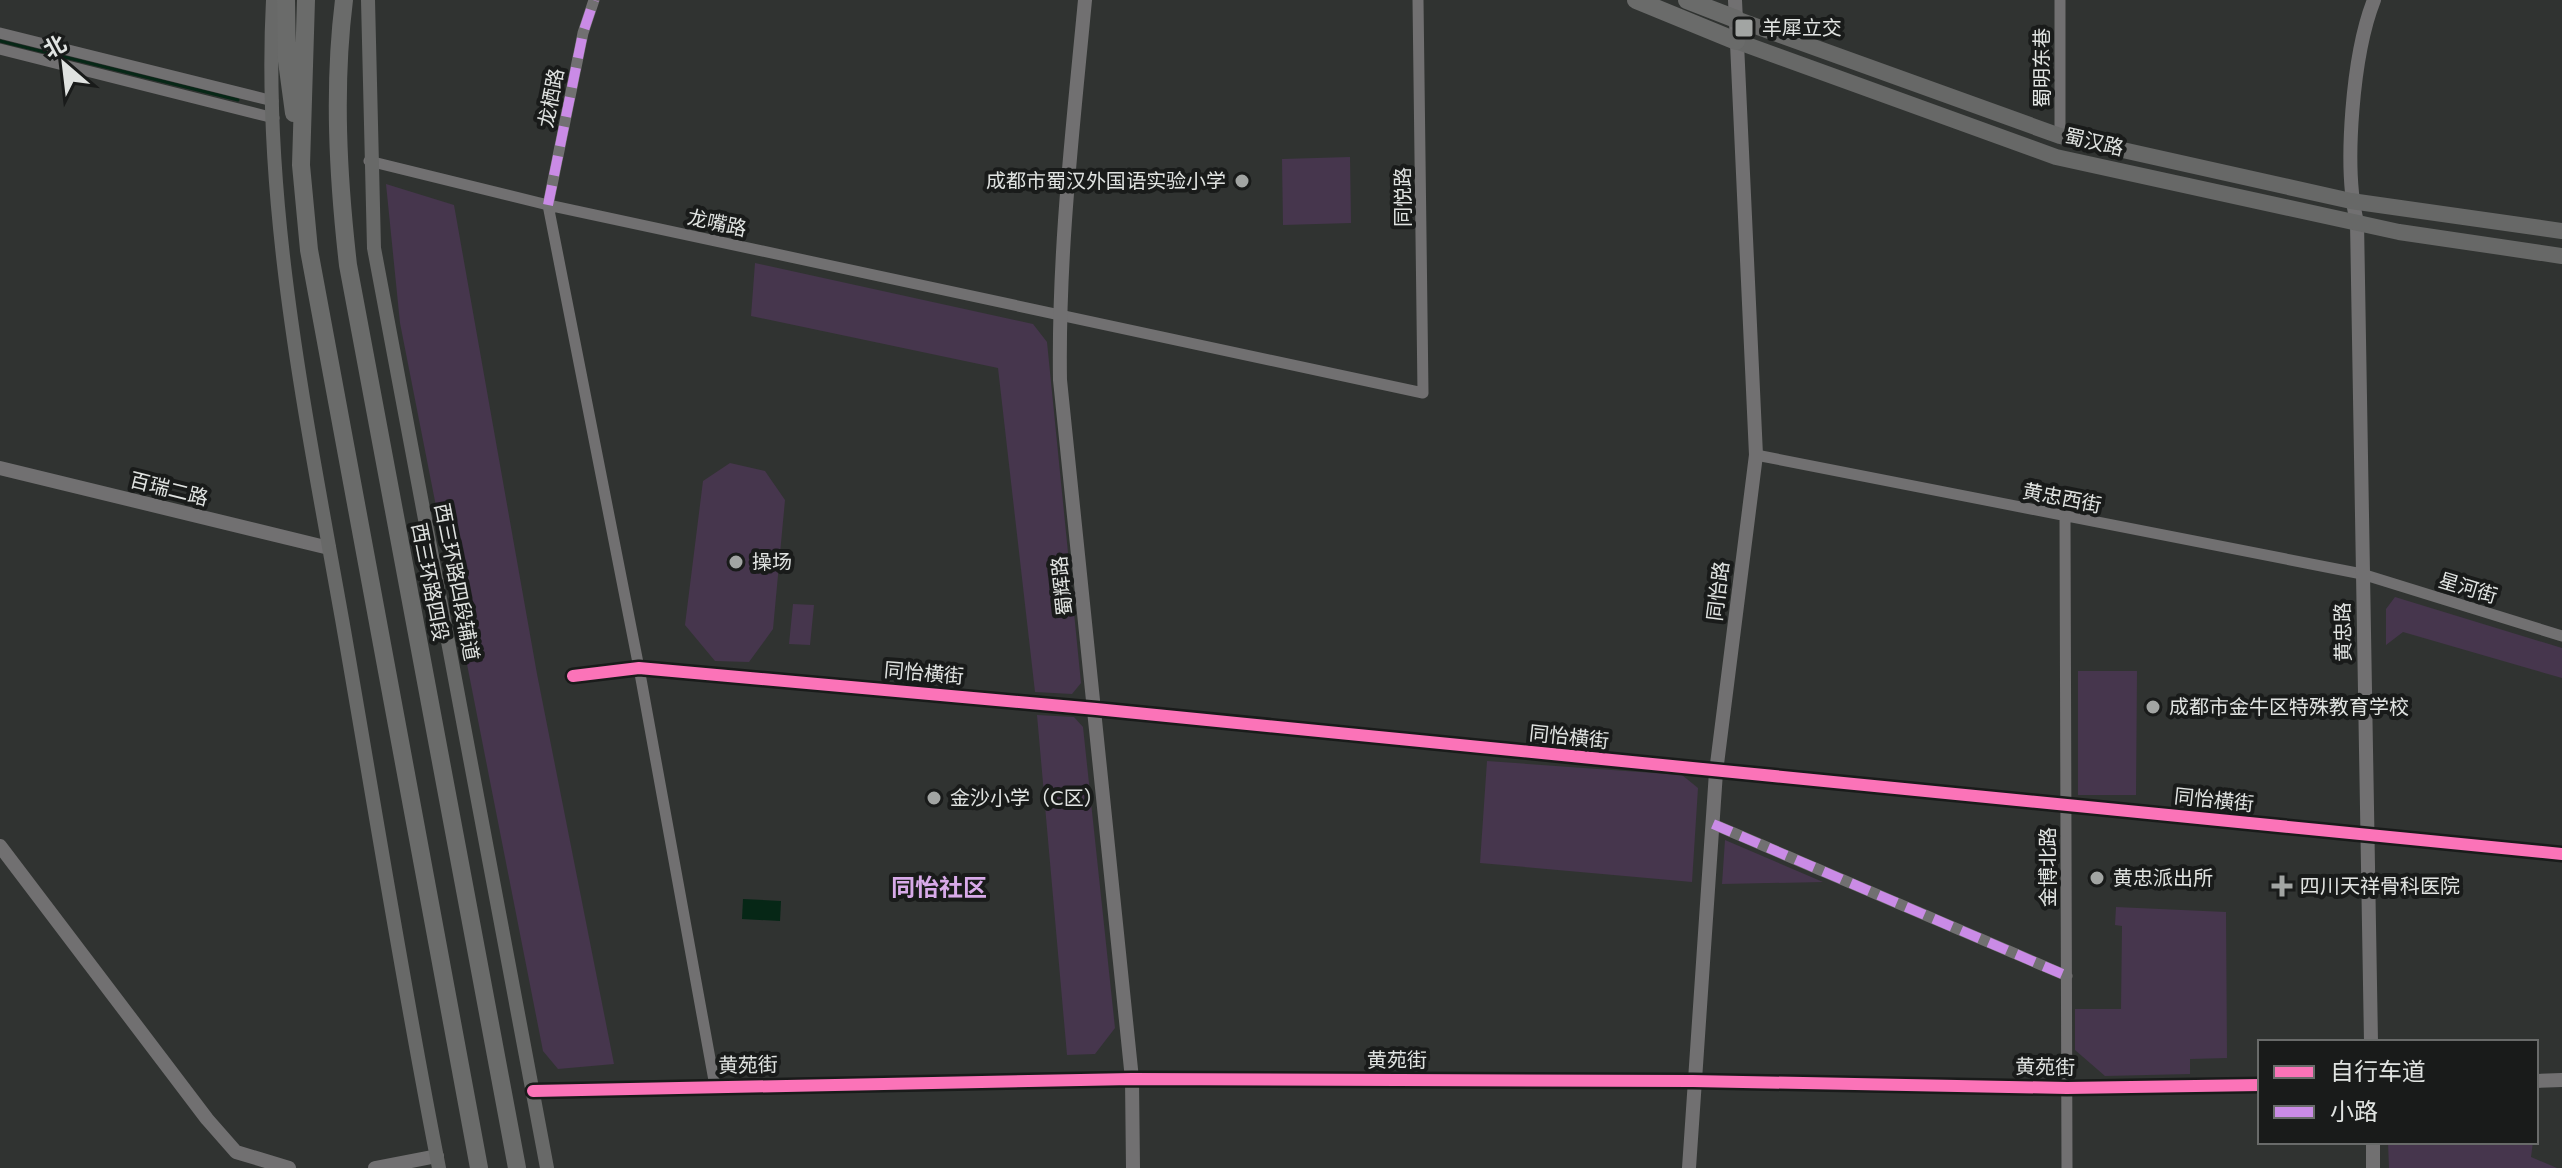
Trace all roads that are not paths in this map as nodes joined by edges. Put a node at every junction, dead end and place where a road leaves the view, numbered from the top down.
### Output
1 (273, 0) edge
2 (286, 0) edge
3 (306, 0) edge
4 (344, 0) edge
5 (368, 0) edge
6 (594, 0) edge
7 (1085, 0) edge
8 (1418, 0) edge
9 (1636, 0) edge
10 (1687, 0) edge
11 (2060, 0) edge
12 (2374, 0) edge
13 (1735, 9) edge
14 (0, 33) edge
15 (1736, 41) junction
16 (0, 49) edge
17 (273, 101) junction
18 (274, 118) junction
19 (2060, 136) junction
20 (369, 161) junction
21 (301, 165) junction
22 (2351, 201) junction
23 (548, 205) junction
24 (2357, 222) junction
25 (2562, 231) edge
26 (2562, 256) edge
27 (1059, 316) junction
28 (1423, 393) joint
29 (1756, 455) junction
30 (0, 468) edge
31 (2065, 518) junction
32 (329, 548) junction
33 (2362, 574) junction
34 (2562, 636) edge
35 (639, 668) junction
36 (573, 676) dead end
37 (1096, 709) junction
38 (1716, 772) junction
39 (2066, 806) junction
40 (1713, 824) junction
41 (2365, 835) junction
42 (0, 846) edge
43 (2562, 854) edge
44 (2067, 976) junction
45 (2371, 1040) edge
46 (1132, 1079) junction
47 (2562, 1080) edge
48 (1693, 1081) junction
49 (2538, 1081) edge
50 (2258, 1085) edge
51 (715, 1086) junction
52 (2067, 1088) junction
53 (533, 1091) junction
54 (2373, 1144) edge
55 (438, 1162) edge
56 (289, 1168) edge
57 (375, 1168) edge
58 (479, 1168) edge
59 (517, 1168) edge
60 (547, 1168) edge
61 (1133, 1168) edge
62 (1689, 1168) edge
63 (2067, 1168) edge
64 (2373, 1168) edge

1 - 17 main road
2 - 21 highway
3 - 21 highway
4 - 59 highway, 西三环路四段
5 - 20 main road, 西三环路四段辅道
6 - 23 street, 龙栖路
7 - 27 street, 蜀辉路
8 - 28 street, 同悦路
9 - 15 highway, 蜀汉路
10 - 13 highway, 蜀汉路
11 - 19 street, 蜀明东巷
12 - 22 street, 黄忠路
13 - 15 street, 同怡路
13 - 19 main road, 蜀汉路
14 - 17 street
15 - 24 main road, 蜀汉路
15 - 29 street, 同怡路
16 - 18 street
17 - 18 main road
18 - 32 main road
19 - 22 main road, 蜀汉路
20 - 23 street, 龙嘴路
20 - 53 main road, 西三环路四段辅道
21 - 58 highway
22 - 24 street, 黄忠路
22 - 25 main road, 蜀汉路
23 - 27 street, 龙嘴路
23 - 35 street
24 - 26 main road, 蜀汉路
24 - 33 street, 黄忠路
27 - 28 street, 龙嘴路
27 - 37 street, 蜀辉路
29 - 31 street, 黄忠西街
29 - 38 street, 同怡路
30 - 32 street, 百瑞二路
31 - 33 street, 黄忠西街
31 - 39 street, 金博北路
32 - 55 main road
33 - 34 street, 星河街
33 - 41 street, 黄忠路
35 - 36 street, 同怡横街
35 - 37 street, 同怡横街
35 - 51 street
37 - 38 street, 同怡横街
37 - 46 street, 蜀辉路
38 - 39 street, 同怡横街
38 - 40 street, 同怡路
39 - 41 street, 同怡横街
39 - 44 street, 金博北路
40 - 44 street
40 - 48 street, 同怡路
41 - 43 street, 同怡横街
41 - 45 street, 黄忠路
42 - 56 street
44 - 52 street, 金博北路
46 - 48 street, 黄苑街
46 - 51 street, 黄苑街
46 - 61 street, 蜀辉路
47 - 49 street
48 - 52 street, 黄苑街
48 - 62 street, 同怡路
50 - 52 street, 黄苑街
51 - 53 street, 黄苑街
52 - 63 street, 金博北路
53 - 60 main road, 西三环路四段辅道
54 - 64 street
55 - 57 street

